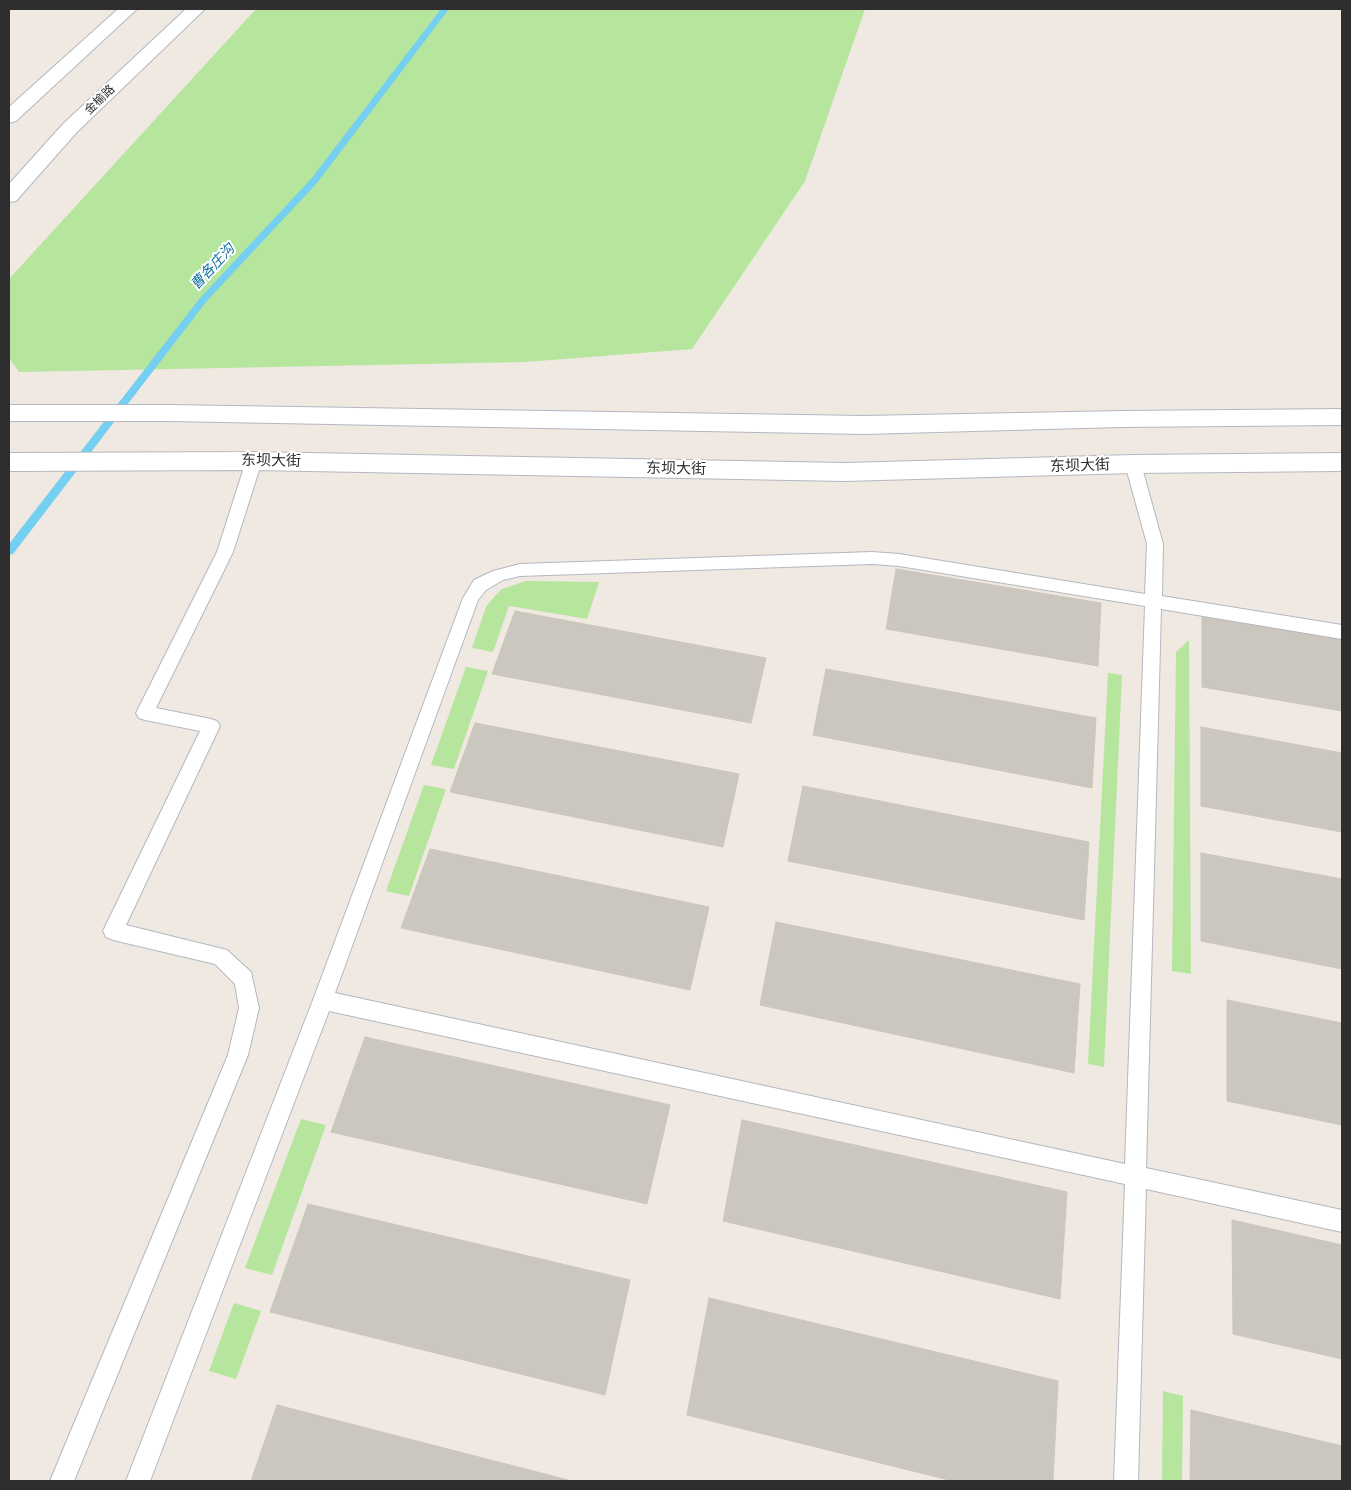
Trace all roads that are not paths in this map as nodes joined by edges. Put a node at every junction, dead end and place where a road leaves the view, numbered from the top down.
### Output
1 (128, 9) edge
2 (196, 9) edge
3 (9, 117) edge
4 (9, 196) edge
5 (9, 413) edge
6 (1342, 418) edge
7 (254, 461) junction
8 (9, 462) edge
9 (1342, 462) edge
10 (1133, 464) junction
11 (1154, 601) junction
12 (1342, 632) edge
13 (323, 1000) junction
14 (1136, 1176) junction
15 (1342, 1221) edge
16 (62, 1481) edge
17 (138, 1481) edge
18 (1126, 1481) edge

1 - 3 main road
2 - 4 main road, 金榆路
5 - 6 main road
7 - 8 main road, 东坝大街
7 - 10 main road, 东坝大街
7 - 16 lane
9 - 10 main road, 东坝大街
10 - 11 lane
11 - 12 lane
11 - 13 lane
11 - 14 lane
13 - 14 lane
13 - 17 lane
14 - 15 lane
14 - 18 lane

